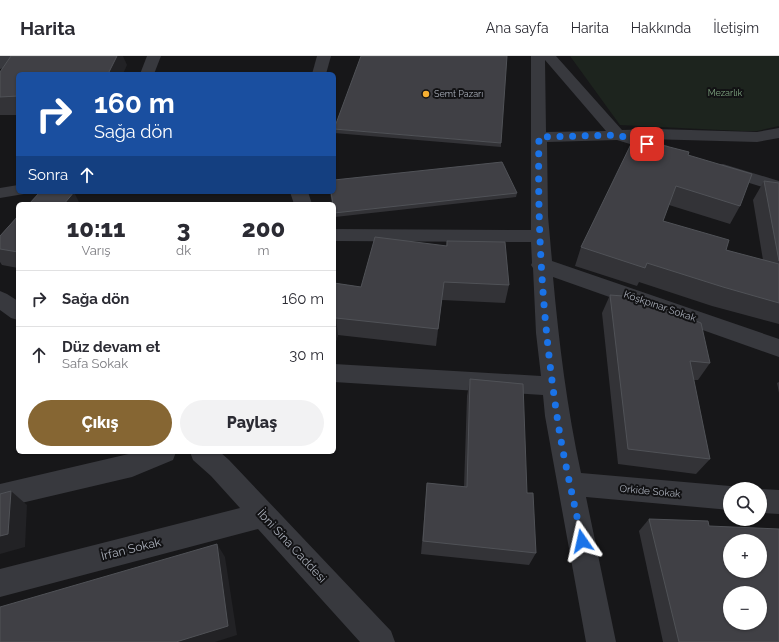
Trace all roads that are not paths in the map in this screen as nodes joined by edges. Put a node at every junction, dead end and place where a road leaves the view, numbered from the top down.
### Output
1 (6, 56) edge
2 (154, 56) edge
3 (324, 56) edge
4 (538, 56) edge
5 (549, 56) edge
6 (0, 64) edge
7 (148, 72) edge
8 (320, 72) edge
9 (779, 134) edge
10 (618, 135) junction
11 (539, 137) junction
12 (676, 154) edge
13 (706, 164) edge
14 (779, 187) edge
15 (16, 190) edge
16 (0, 193) edge
17 (336, 235) edge
18 (540, 236) junction
19 (541, 264) junction
20 (0, 299) edge
21 (16, 311) edge
22 (779, 348) edge
23 (336, 372) edge
24 (554, 386) junction
25 (160, 454) edge
26 (216, 457) edge
27 (570, 484) junction
28 (0, 496) edge
29 (723, 497) edge
30 (767, 501) edge
31 (779, 502) edge
32 (263, 515) junction
33 (0, 583) edge
34 (380, 642) edge
35 (601, 642) edge

1 - 6 street
2 - 7 street
3 - 8 street
4 - 11 street
5 - 10 street
9 - 10 street
10 - 11 street
10 - 12 street
11 - 18 street
13 - 14 street
15 - 16 street
17 - 18 street
18 - 19 street
19 - 22 street, Köşkpınar Sokak
19 - 24 street
20 - 21 street
23 - 24 street
24 - 27 street
25 - 28 street
26 - 32 street, İbni Sina Caddesi
27 - 29 street, Orkide Sokak
27 - 35 street
30 - 31 street
32 - 33 street, İrfan Sokak
32 - 34 street, İbni Sina Caddesi

